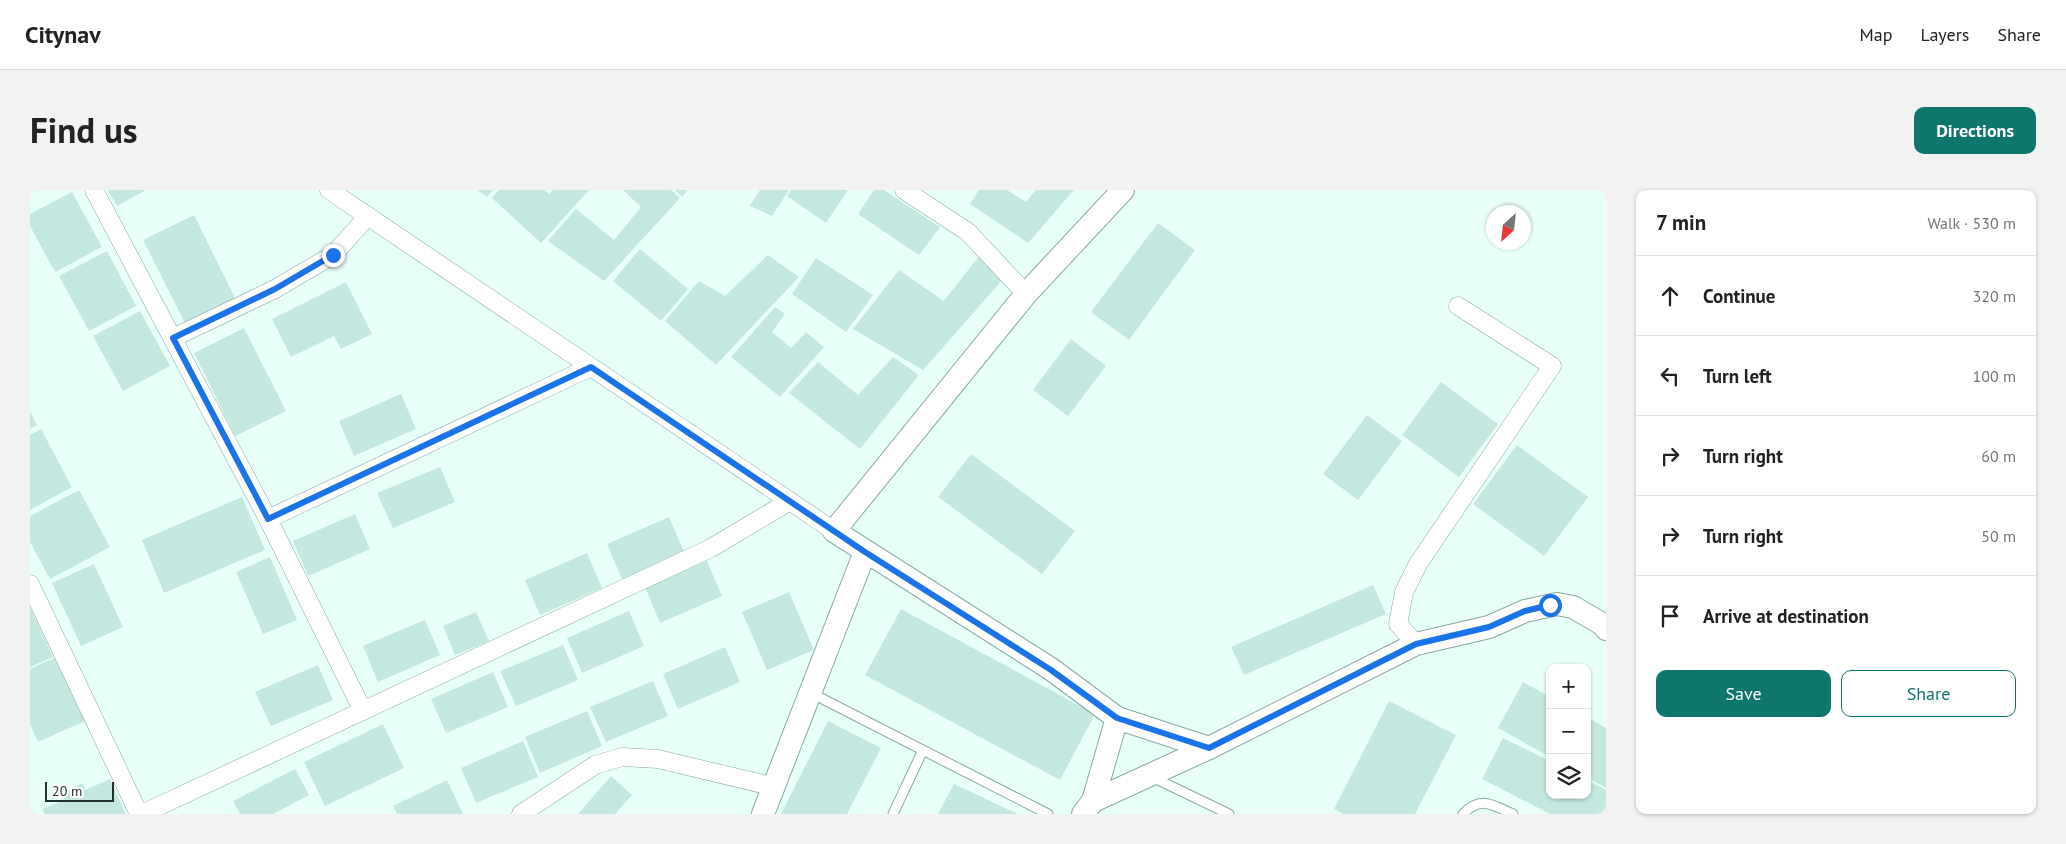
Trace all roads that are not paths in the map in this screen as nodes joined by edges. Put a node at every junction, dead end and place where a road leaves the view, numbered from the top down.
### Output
1 (94, 190) edge
2 (329, 190) edge
3 (904, 190) edge
4 (1123, 190) edge
5 (368, 216) junction
6 (1026, 294) junction
7 (1458, 306) dead end
8 (173, 338) junction
9 (591, 367) junction
10 (790, 501) junction
11 (268, 519) junction
12 (834, 531) junction
13 (865, 552) junction
14 (30, 584) edge
15 (1606, 629) edge
16 (1416, 644) junction
17 (811, 693) junction
18 (363, 711) junction
19 (1117, 718) junction
20 (1209, 748) junction
21 (923, 750) junction
22 (1149, 776) junction
23 (774, 788) junction
24 (1088, 807) edge
25 (140, 814) edge
26 (521, 814) edge
27 (763, 814) edge
28 (893, 814) edge
29 (1048, 814) edge
30 (1228, 814) edge
31 (1463, 814) edge
32 (1513, 814) edge

1 - 8 street
2 - 5 street
3 - 6 street
4 - 6 street
5 - 8 street
5 - 9 street
6 - 12 street
7 - 16 street
8 - 11 street
9 - 10 street
9 - 11 street
10 - 12 street
10 - 18 street
11 - 18 street
12 - 13 street
13 - 17 street
13 - 19 street
14 - 25 street
15 - 16 street
16 - 20 street
17 - 21 lane
17 - 23 street
18 - 25 street
19 - 20 street
19 - 24 street
20 - 22 street
21 - 28 lane
21 - 29 lane
22 - 24 street
22 - 30 lane
23 - 26 street
23 - 27 street
31 - 32 lane

